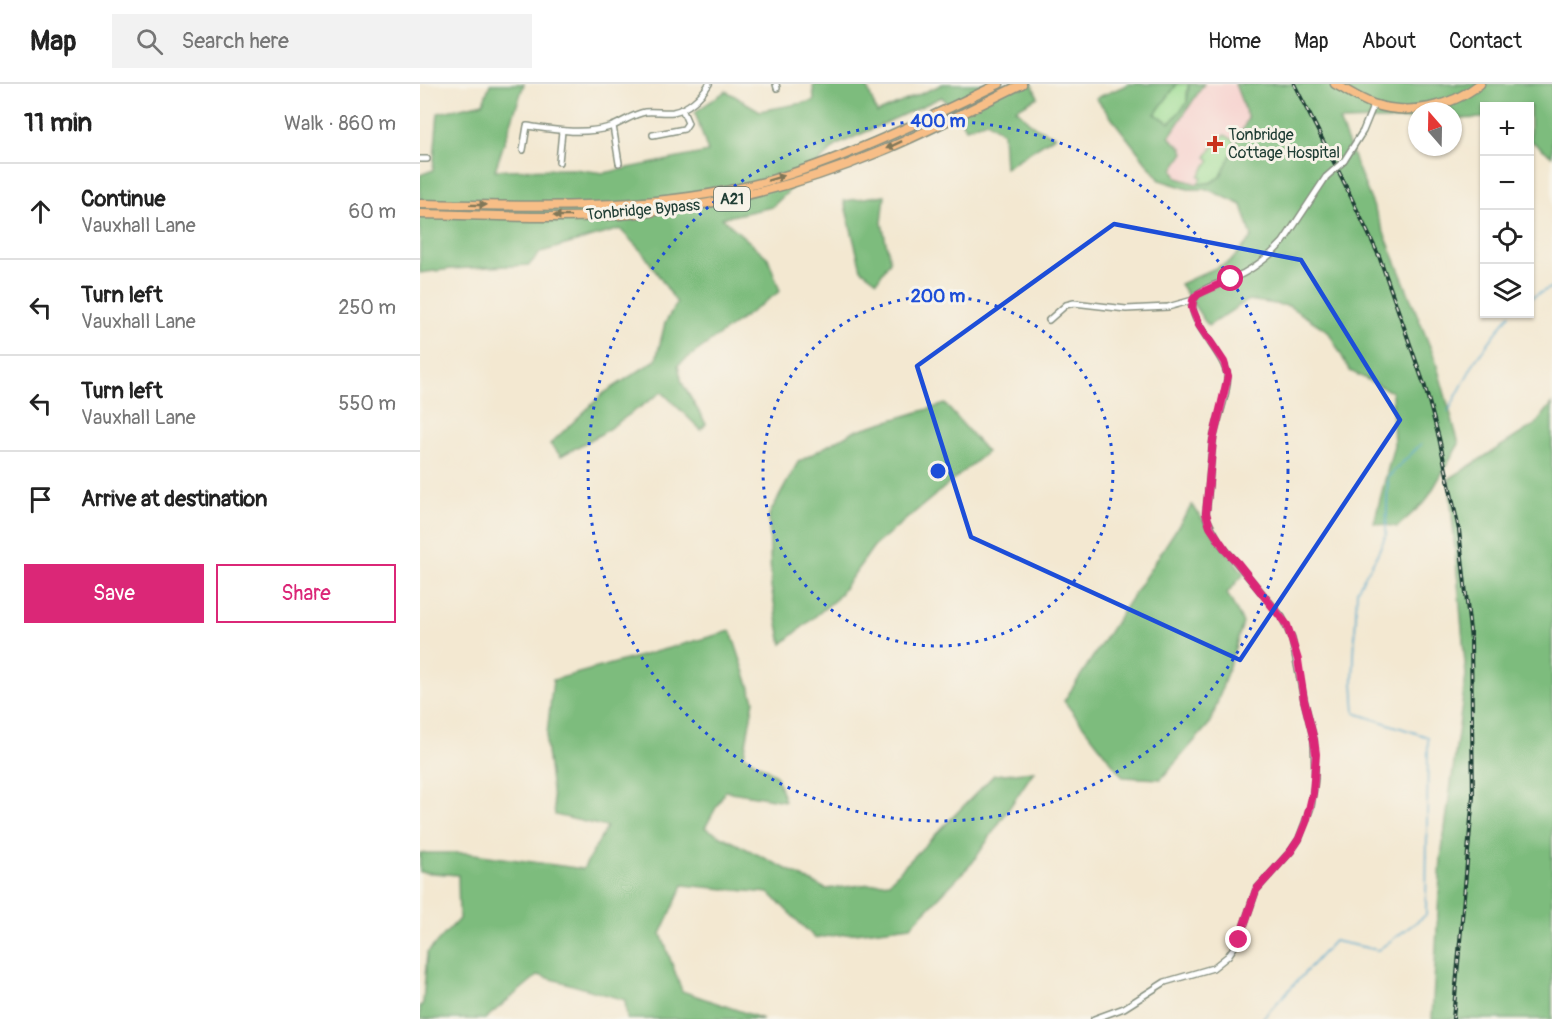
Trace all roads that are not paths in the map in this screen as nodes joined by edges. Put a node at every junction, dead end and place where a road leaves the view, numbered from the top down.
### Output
1 (709, 84) edge
2 (999, 84) edge
3 (1022, 84) edge
4 (1480, 84) edge
5 (1339, 85) edge
6 (1374, 104) junction
7 (682, 109) junction
8 (527, 119) dead end
9 (527, 126) junction
10 (613, 126) junction
11 (562, 131) junction
12 (653, 135) dead end
13 (523, 150) dead end
14 (420, 159) edge
15 (427, 159) dead end
16 (559, 162) dead end
17 (620, 163) dead end
18 (420, 204) edge
19 (420, 214) edge
20 (1193, 300) junction
21 (1049, 320) dead end
22 (1094, 1019) edge

1 - 7 street
18 -> 2 highway, Tonbridge Bypass / A21
3 -> 19 highway, Tonbridge Bypass / A21
4 - 6 highway
5 - 6 highway
6 - 20 street, bridge
7 - 10 street
7 - 12 street
8 - 9 street
9 - 11 street
9 - 13 street
10 - 11 street
10 - 17 street
11 - 16 street
14 - 15 street
20 - 21 street
20 - 22 street

